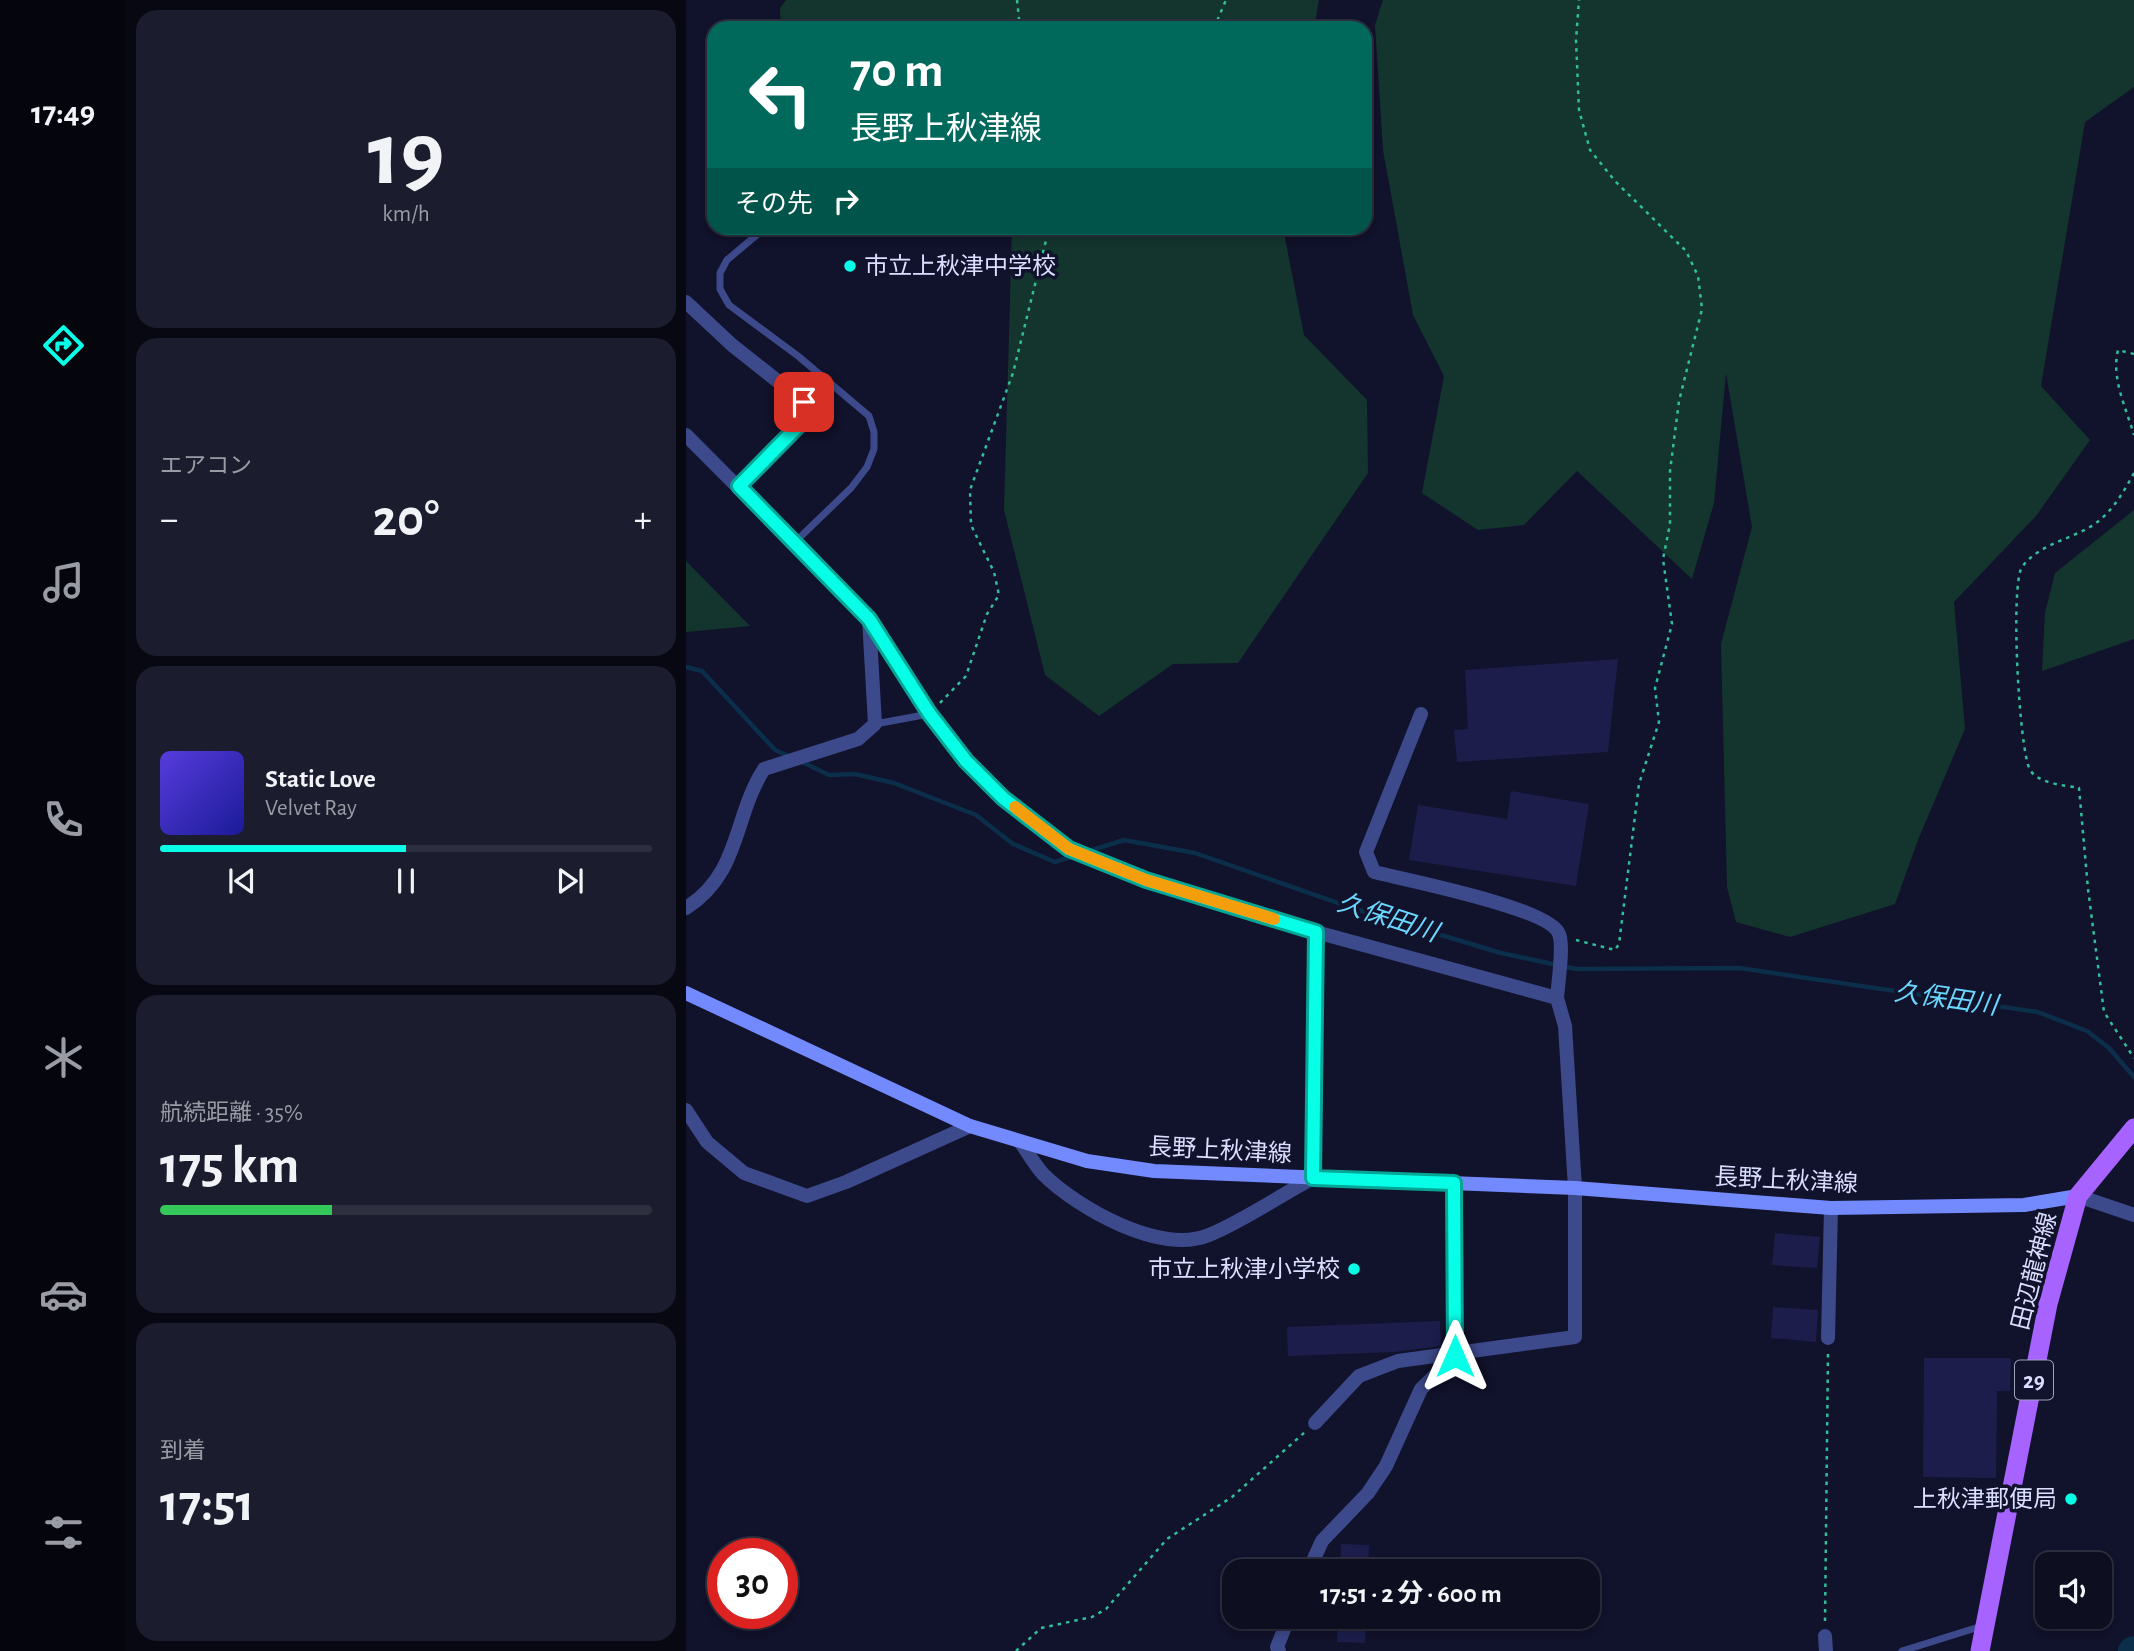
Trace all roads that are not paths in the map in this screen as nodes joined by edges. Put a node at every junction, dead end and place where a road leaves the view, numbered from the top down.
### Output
1 (757, 235) edge
2 (686, 302) edge
3 (686, 435) edge
4 (739, 486) junction
5 (795, 542) junction
6 (869, 619) junction
7 (929, 713) junction
8 (1421, 714) dead end
9 (875, 724) junction
10 (686, 908) edge
11 (1316, 932) junction
12 (686, 993) edge
13 (1557, 998) junction
14 (686, 1110) edge
15 (970, 1126) junction
16 (2134, 1128) edge
17 (1021, 1143) junction
18 (1313, 1178) junction
19 (1454, 1183) junction
20 (1575, 1188) junction
21 (2078, 1196) junction
22 (1830, 1208) junction
23 (2134, 1215) edge
24 (1828, 1338) road end
25 (1455, 1356) junction
26 (1315, 1423) road end
27 (1314, 1559) edge
28 (1987, 1624) junction
29 (1284, 1629) edge
30 (1279, 1651) edge
31 (1902, 1651) edge
32 (1980, 1651) edge

1 - 5 lane
2 - 4 street
3 - 4 street
4 - 5 street
5 - 6 street
6 - 7 street
6 - 9 street
7 - 9 lane
7 - 11 street
8 - 13 street
9 - 10 street
11 - 13 street
11 - 18 street
12 - 15 main road, 長野上秋津線
13 - 20 street
14 - 15 street
15 - 17 main road, 長野上秋津線
16 - 21 main road, 田辺龍神線 / 29
17 - 18 main road, 長野上秋津線
17 - 18 street
18 - 19 main road, 長野上秋津線
19 - 20 main road, 長野上秋津線
19 - 25 street
20 - 22 main road, 長野上秋津線
20 - 25 street
21 - 22 main road, 長野上秋津線
21 - 23 street
21 - 28 main road, 田辺龍神線 / 29
22 - 24 street
25 - 26 street
25 - 27 street
28 - 31 lane
28 - 32 main road, 田辺龍神線 / 29
29 - 30 street

